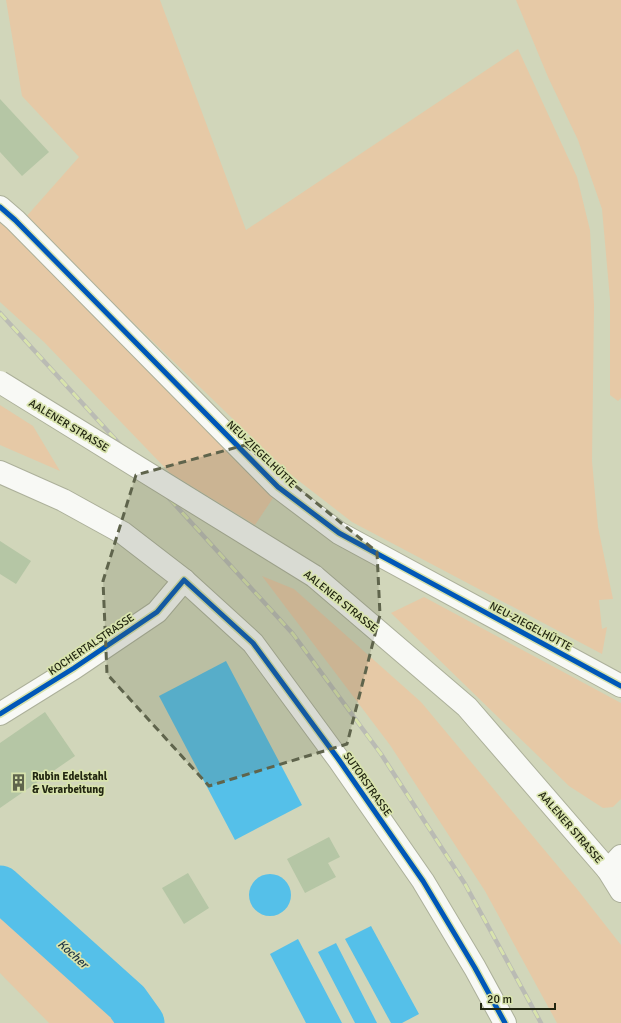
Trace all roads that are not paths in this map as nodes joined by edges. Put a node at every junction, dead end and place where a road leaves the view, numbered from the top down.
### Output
1 (0, 207) edge
2 (0, 382) edge
3 (0, 472) edge
4 (184, 580) junction
5 (621, 686) edge
6 (0, 714) edge
7 (614, 863) edge
8 (621, 891) edge
9 (505, 1023) edge

1 - 5 street, NEU-ZIEGELHÜTTE
2 - 7 street, AALENER STRASSE, bridge
3 - 4 street
4 - 6 street, KOCHERTALSTRASSE
4 - 9 street, SUTORSTRASSE
7 - 8 street, AALENER STRASSE

